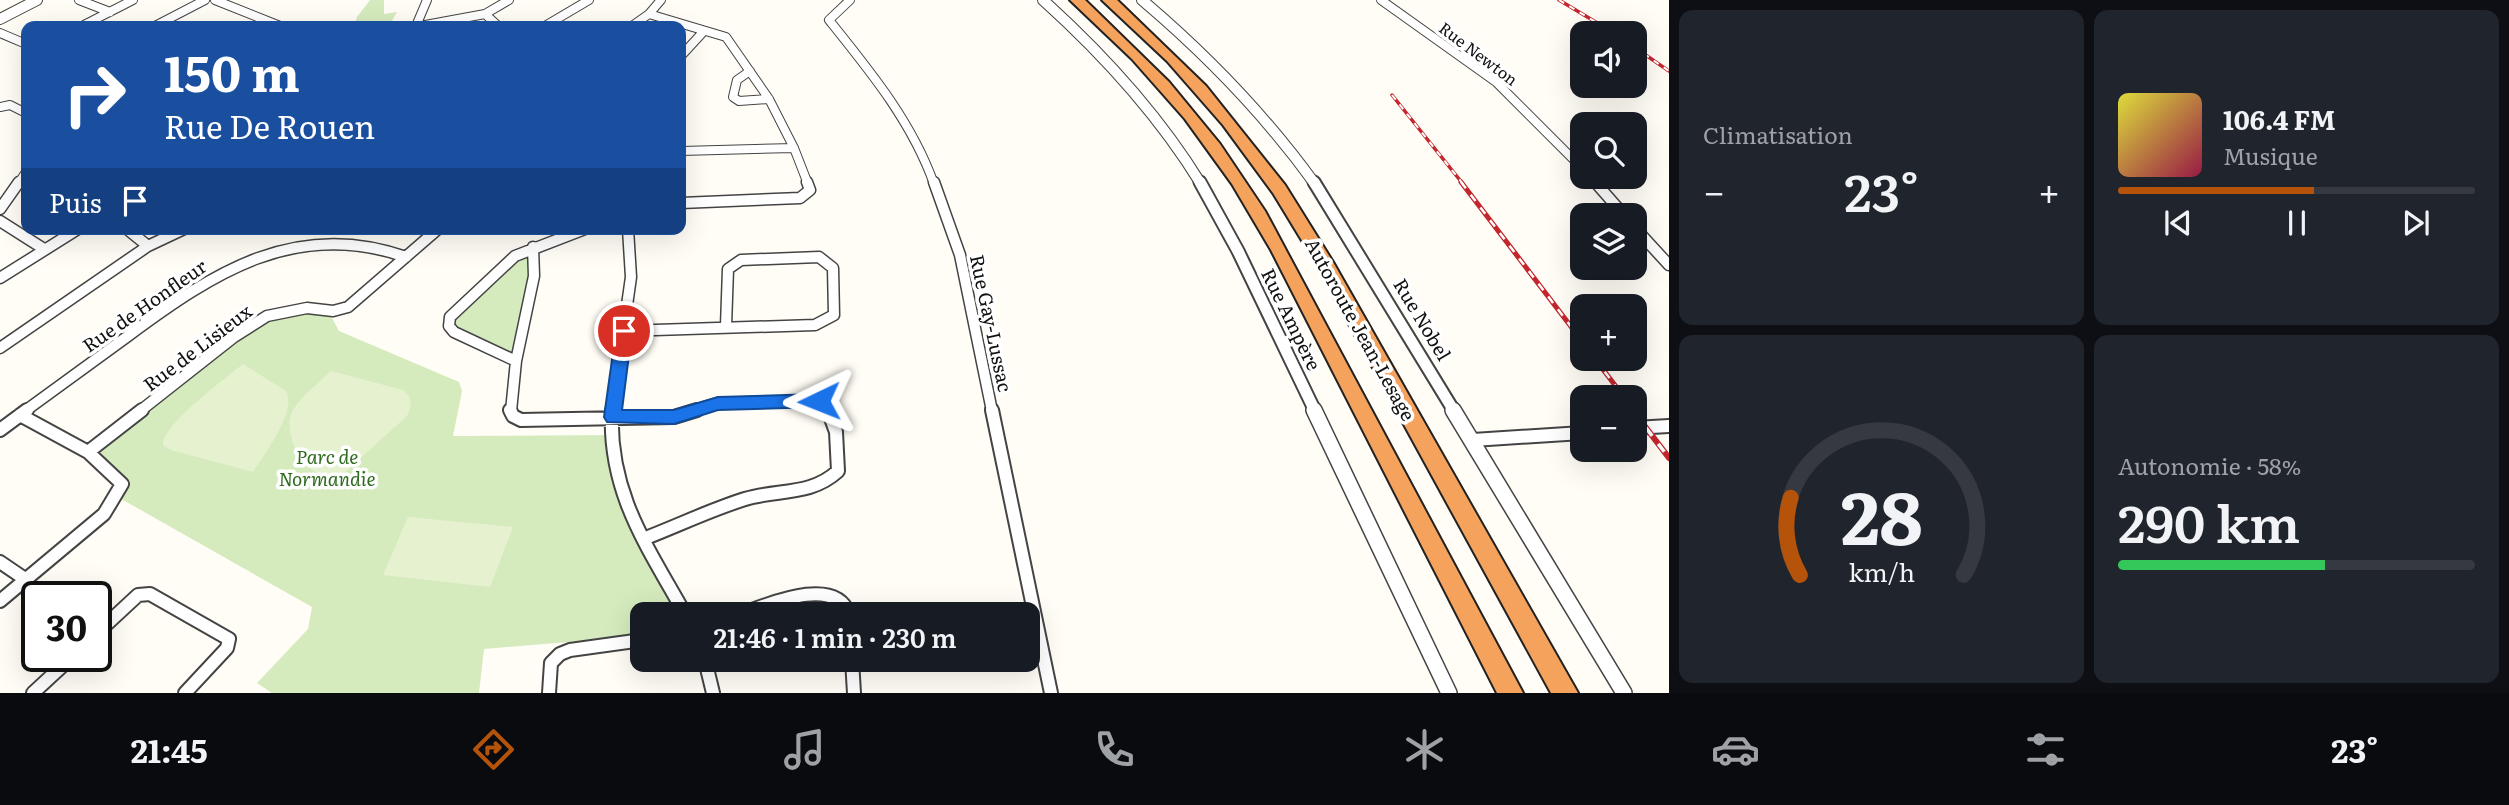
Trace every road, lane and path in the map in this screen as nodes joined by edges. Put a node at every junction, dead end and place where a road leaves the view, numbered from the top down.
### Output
1 (37, 0) edge
2 (79, 0) edge
3 (133, 0) edge
4 (205, 0) edge
5 (215, 0) edge
6 (427, 0) edge
7 (509, 0) edge
8 (589, 0) edge
9 (661, 0) edge
10 (850, 0) edge
11 (1043, 0) edge
12 (1077, 0) edge
13 (1109, 0) edge
14 (1142, 0) edge
15 (1381, 0) edge
16 (110, 12) junction
17 (485, 14) junction
18 (649, 15) junction
19 (0, 19) edge
20 (93, 21) edge
21 (165, 21) edge
22 (268, 21) edge
23 (420, 21) edge
24 (446, 21) edge
25 (493, 21) edge
26 (553, 21) edge
27 (640, 21) edge
28 (668, 21) edge
29 (686, 26) edge
30 (704, 32) junction
31 (0, 33) edge
32 (21, 42) edge
33 (686, 51) edge
34 (750, 71) junction
35 (769, 99) junction
36 (0, 107) edge
37 (21, 110) edge
38 (794, 148) junction
39 (686, 151) edge
40 (1570, 156) edge
41 (21, 179) edge
42 (1601, 189) edge
43 (686, 203) edge
44 (1613, 203) edge
45 (0, 209) edge
46 (0, 221) edge
47 (21, 234) edge
48 (22, 235) edge
49 (68, 235) edge
50 (134, 235) edge
51 (171, 235) edge
52 (431, 235) edge
53 (568, 235) edge
54 (628, 235) edge
55 (1647, 241) edge
56 (148, 246) junction
57 (533, 247) junction
58 (44, 249) junction
59 (406, 257) junction
60 (1669, 265) edge
61 (0, 278) edge
62 (726, 326) junction
63 (624, 331) junction
64 (0, 348) edge
65 (516, 362) junction
66 (20, 415) junction
67 (612, 417) junction
68 (1669, 426) edge
69 (1647, 427) edge
70 (0, 429) edge
71 (1570, 434) edge
72 (1473, 440) junction
73 (88, 452) junction
74 (643, 539) junction
75 (0, 562) edge
76 (25, 579) junction
77 (0, 601) edge
78 (678, 602) edge
79 (771, 602) edge
80 (845, 602) edge
81 (112, 619) edge
82 (630, 642) edge
83 (56, 672) edge
84 (708, 672) edge
85 (853, 672) edge
86 (33, 693) edge
87 (185, 693) edge
88 (550, 693) edge
89 (713, 693) edge
90 (854, 693) edge
91 (1051, 693) edge
92 (1449, 693) edge
93 (1510, 693) edge
94 (1565, 693) edge
95 (1623, 693) edge

1 - 19 street
2 - 16 street
3 - 16 street
4 - 21 street
5 - 22 street
6 - 23 street
7 - 17 street
8 - 26 street
9 - 18 street
10 - 91 street, Rue Gay-Lussac
11 - 92 street, Rue Ampère
12 - 93 highway, Autoroute Jean-Lesage
13 - 94 highway, Autoroute Jean-Lesage
14 - 72 street, Rue Nobel
15 - 40 street, Rue Newton
16 - 20 street
17 - 24 street
17 - 25 street
18 - 27 street
18 - 28 street
29 - 30 street
30 - 33 street
30 - 34 street
31 - 32 street
34 - 35 street
34 - 35 street
35 - 38 street
36 - 37 street
38 - 39 street
38 - 43 street
41 - 45 street
42 - 44 street
46 - 47 street
48 - 58 street
49 - 58 street
50 - 56 street
51 - 56 street
52 - 59 street, Rue de Lisieux
53 - 57 street
54 - 63 street
55 - 60 street
56 - 64 street
57 - 65 street
57 - 65 street
58 - 61 street
59 - 66 street, Rue de Honfleur
59 - 73 street, Rue de Lisieux
62 - 62 street
62 - 63 street
63 - 67 street
65 - 67 street
66 - 70 street, Rue de Honfleur
66 - 73 street
67 - 74 street
67 - 74 street
68 - 69 street
71 - 72 street
72 - 95 street, Rue Nobel
73 - 76 street
74 - 78 street
75 - 76 street
76 - 77 street
79 - 80 street
81 - 87 street
82 - 88 street
83 - 86 street
84 - 89 street
85 - 90 street

